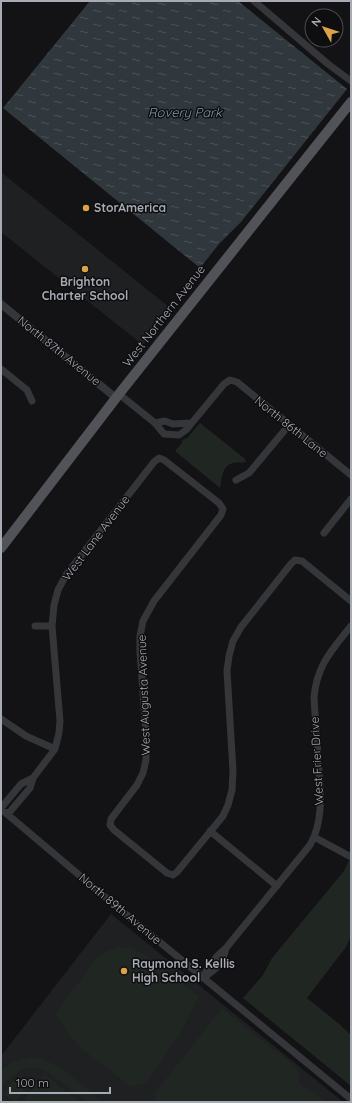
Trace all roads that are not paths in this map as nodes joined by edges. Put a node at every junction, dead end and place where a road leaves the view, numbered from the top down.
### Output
1 (254, 1) edge
2 (351, 81) edge
3 (351, 102) edge
4 (1, 304) edge
5 (1, 369) edge
6 (118, 396) junction
7 (32, 400) dead end
8 (155, 423) junction
9 (173, 424) junction
10 (191, 424) junction
11 (289, 425) junction
12 (171, 435) junction
13 (351, 475) edge
14 (236, 480) dead end
15 (351, 499) edge
16 (223, 509) joint
17 (324, 533) dead end
18 (1, 548) edge
19 (351, 601) edge
20 (35, 626) dead end
21 (52, 626) junction
22 (351, 626) edge
23 (1, 719) edge
24 (55, 749) junction
25 (33, 778) junction
26 (1, 808) edge
27 (8, 814) junction
28 (210, 831) junction
29 (314, 838) junction
30 (351, 857) edge
31 (277, 886) junction
32 (203, 978) junction
33 (351, 1099) edge

1 - 2 street
3 - 6 main road, West Northern Avenue
4 - 6 street, North 87th Avenue
5 - 7 street
6 - 8 street, North 87th Avenue
6 - 18 main road, West Northern Avenue
8 - 9 street
8 - 12 street, North 87th Avenue
9 - 10 street
9 - 12 street
10 - 11 street, North 86th Lane
10 - 12 street
11 - 13 street, North 86th Lane
11 - 14 street
15 - 17 street
16 - 21 street, West Lane Avenue
16 - 28 street, West Augusta Avenue
19 - 28 street
20 - 21 street
21 - 24 street, West Lane Avenue
22 - 29 street, West Frier Drive
23 - 24 street
24 - 25 street, West Lane Avenue
25 - 26 street, West Lane Avenue
25 - 27 street, West Lane Avenue
26 - 27 street, North 89th Avenue
27 - 32 street, North 89th Avenue
28 - 31 street
29 - 30 street
29 - 31 street, West Frier Drive
31 - 32 street, West Frier Drive
32 - 33 street, North 89th Avenue

